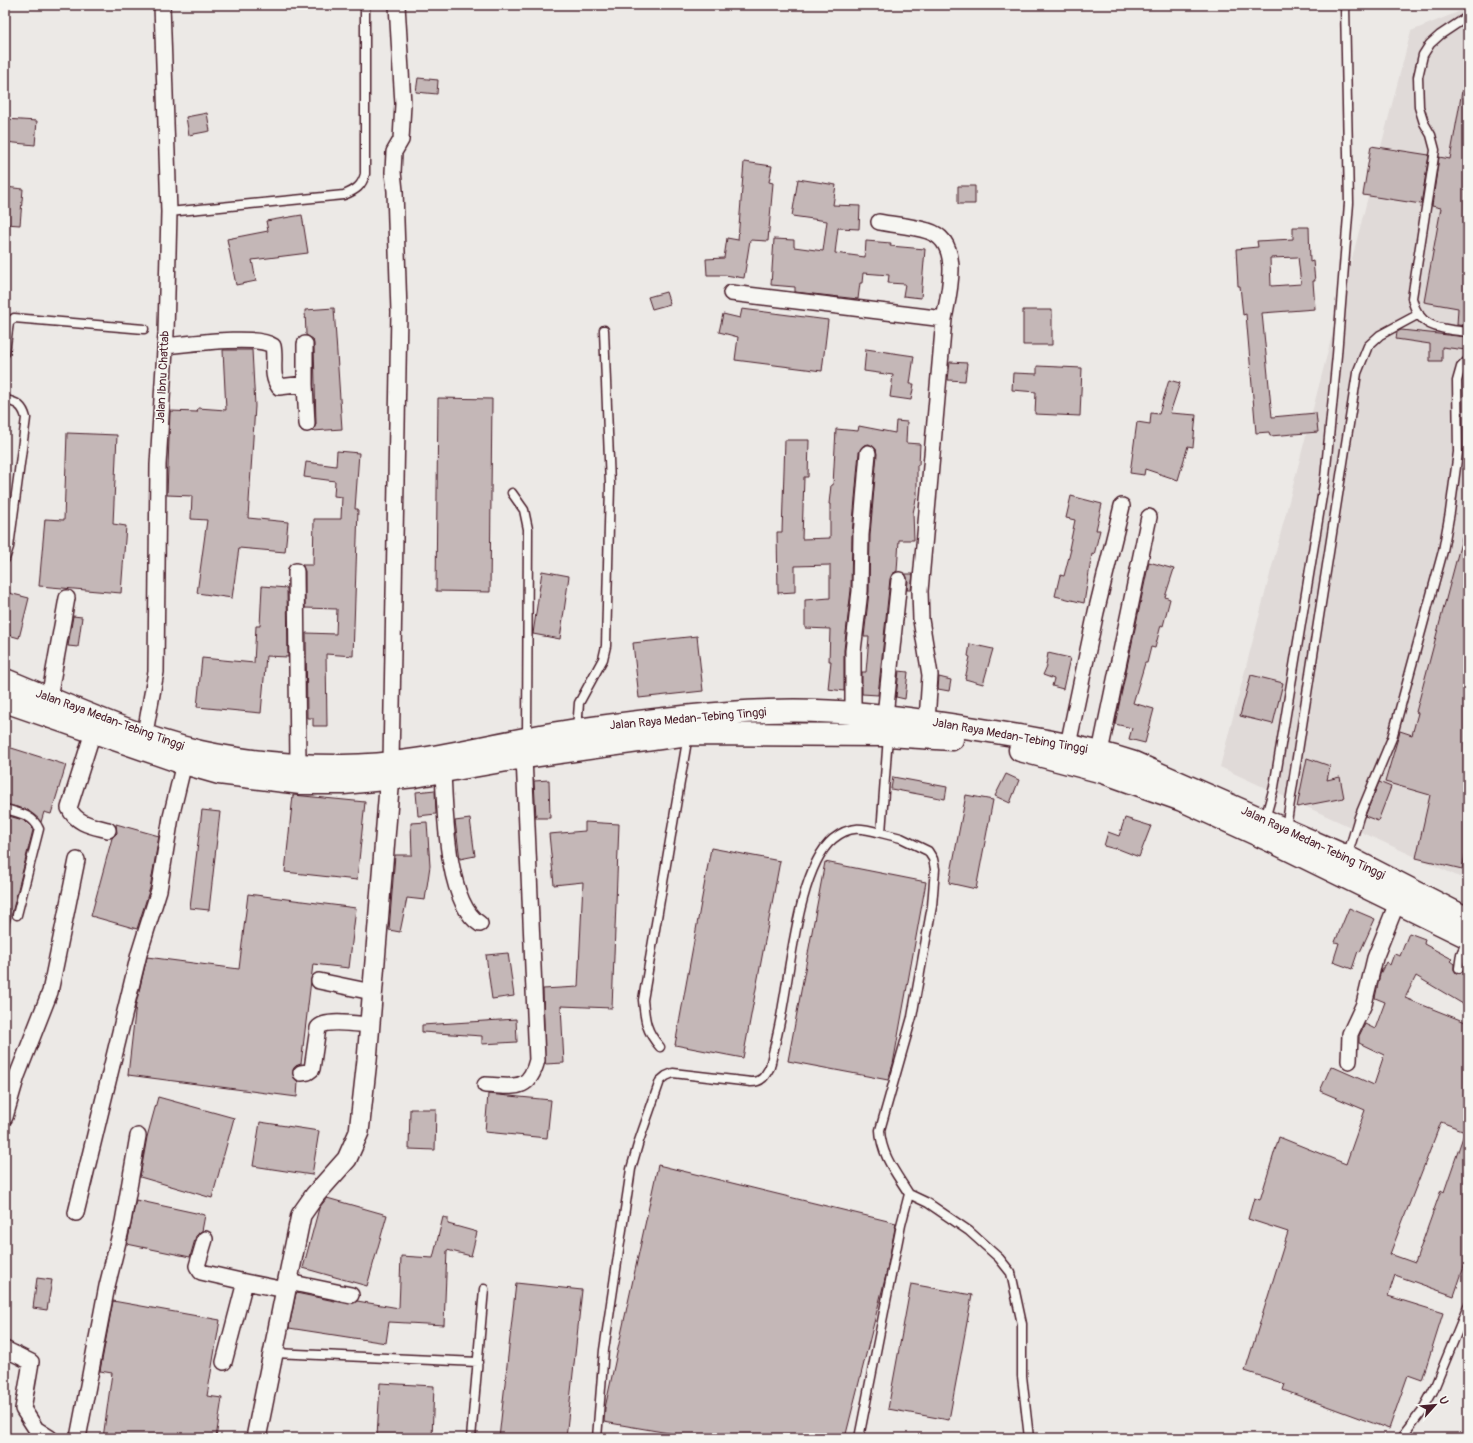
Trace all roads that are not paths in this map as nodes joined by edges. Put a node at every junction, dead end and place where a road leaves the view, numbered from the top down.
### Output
1 (162, 5) edge
2 (365, 5) edge
3 (397, 5) edge
4 (1345, 5) edge
5 (1468, 18) edge
6 (169, 212) junction
7 (879, 222) dead end
8 (731, 293) dead end
9 (1419, 314) junction
10 (944, 319) junction
11 (144, 329) dead end
12 (604, 330) dead end
13 (1468, 332) edge
14 (305, 344) dead end
15 (165, 346) junction
16 (5, 353) edge
17 (1468, 360) edge
18 (305, 384) junction
19 (5, 400) edge
20 (307, 424) dead end
21 (868, 453) dead end
22 (512, 493) dead end
23 (1122, 506) dead end
24 (1149, 517) dead end
25 (5, 559) edge
26 (296, 571) dead end
27 (899, 580) dead end
28 (67, 598) dead end
29 (5, 680) edge
30 (49, 698) junction
31 (5, 701) edge
32 (853, 713) junction
33 (927, 721) junction
34 (887, 725) junction
35 (576, 730) junction
36 (93, 732) junction
37 (688, 734) junction
38 (144, 742) junction
39 (1068, 745) junction
40 (526, 748) junction
41 (1100, 752) junction
42 (184, 763) junction
43 (298, 764) junction
44 (390, 771) junction
45 (443, 772) junction
46 (5, 810) edge
47 (1265, 820) junction
48 (108, 830) dead end
49 (1286, 830) junction
50 (881, 833) junction
51 (1347, 857) junction
52 (77, 860) dead end
53 (1397, 903) junction
54 (17, 915) dead end
55 (1468, 919) edge
56 (480, 924) dead end
57 (1468, 937) edge
58 (1459, 968) dead end
59 (319, 980) dead end
60 (372, 992) junction
61 (369, 1025) junction
62 (660, 1047) dead end
63 (1350, 1061) dead end
64 (301, 1073) dead end
65 (485, 1085) dead end
66 (5, 1117) edge
67 (138, 1136) dead end
68 (909, 1194) junction
69 (76, 1213) dead end
70 (205, 1239) dead end
71 (245, 1282) junction
72 (287, 1286) junction
73 (484, 1289) dead end
74 (351, 1295) dead end
75 (1468, 1306) edge
76 (5, 1349) edge
77 (274, 1353) junction
78 (224, 1362) dead end
79 (478, 1362) junction
80 (50, 1438) edge
81 (78, 1438) edge
82 (256, 1438) edge
83 (471, 1438) edge
84 (597, 1438) edge
85 (859, 1438) edge
86 (1029, 1438) edge
87 (1401, 1438) edge

1 - 6 street, Jalan Ibnu Chattab
2 - 6 lane
3 - 44 street
4 - 47 lane
5 - 9 lane
6 - 15 street, Jalan Ibnu Chattab
7 - 10 street
8 - 10 street
9 - 13 lane
9 - 49 lane
10 - 33 street
11 - 16 lane
12 - 35 lane
14 - 18 street
15 - 18 street
15 - 38 street, Jalan Ibnu Chattab
17 - 51 lane
18 - 20 street
19 - 25 lane
21 - 32 street
22 - 40 lane
23 - 39 street
24 - 41 street
26 - 43 street
27 - 34 street
28 - 30 street
29 - 30 highway, Jalan Raya Medan-Tebing Tinggi
30 - 38 highway, Jalan Raya Medan-Tebing Tinggi
31 - 36 highway, Jalan Raya Medan-Tebing Tinggi
32 - 34 highway, Jalan Raya Medan-Tebing Tinggi
32 - 35 highway, Jalan Raya Medan-Tebing Tinggi
33 - 34 highway, Jalan Raya Medan-Tebing Tinggi
33 - 39 highway, Jalan Raya Medan-Tebing Tinggi
34 - 37 highway, Jalan Raya Medan-Tebing Tinggi
34 - 50 lane
34 - 53 highway, Jalan Raya Medan-Tebing Tinggi
35 - 40 highway, Jalan Raya Medan-Tebing Tinggi
36 - 38 highway, Jalan Raya Medan-Tebing Tinggi
36 - 48 street
37 - 40 highway, Jalan Raya Medan-Tebing Tinggi
37 - 62 lane
38 - 42 highway, Jalan Raya Medan-Tebing Tinggi
38 - 43 highway, Jalan Raya Medan-Tebing Tinggi
39 - 41 highway, Jalan Raya Medan-Tebing Tinggi
40 - 44 highway, Jalan Raya Medan-Tebing Tinggi
40 - 45 highway, Jalan Raya Medan-Tebing Tinggi
40 - 65 street
41 - 47 highway, Jalan Raya Medan-Tebing Tinggi
42 - 44 highway, Jalan Raya Medan-Tebing Tinggi
42 - 69 street
43 - 44 highway, Jalan Raya Medan-Tebing Tinggi
44 - 45 highway, Jalan Raya Medan-Tebing Tinggi
44 - 60 street
45 - 56 street
46 - 54 lane
47 - 49 highway, Jalan Raya Medan-Tebing Tinggi
49 - 51 highway, Jalan Raya Medan-Tebing Tinggi
50 - 68 lane
50 - 84 lane
51 - 55 highway, Jalan Raya Medan-Tebing Tinggi
52 - 66 street
53 - 57 highway, Jalan Raya Medan-Tebing Tinggi
53 - 63 street
57 - 58 lane
59 - 60 street
60 - 61 street
61 - 64 street
61 - 72 street
67 - 81 street
68 - 85 lane
68 - 86 lane
70 - 71 street
71 - 72 street
71 - 78 street
72 - 74 street
72 - 77 street
73 - 79 lane
75 - 87 lane
76 - 80 street
77 - 79 lane
77 - 82 street
79 - 83 lane

